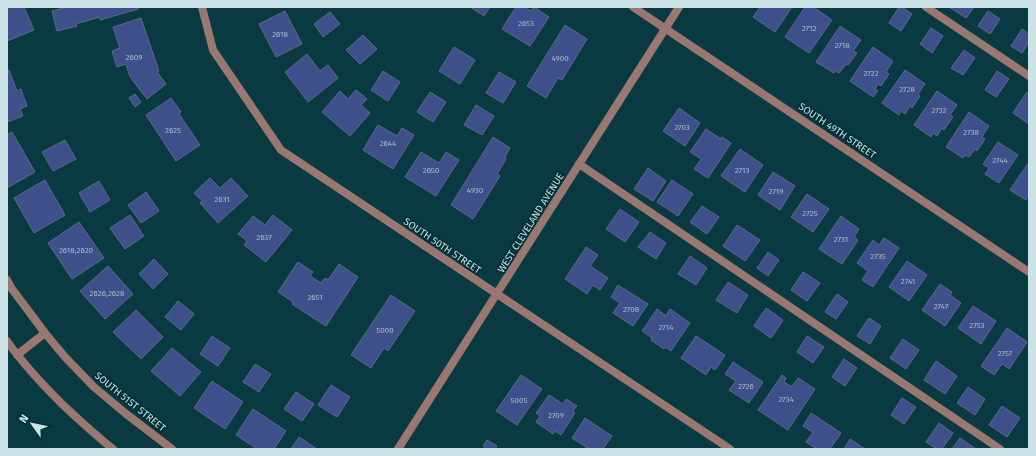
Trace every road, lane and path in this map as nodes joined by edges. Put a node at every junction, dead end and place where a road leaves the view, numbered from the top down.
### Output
1 (202, 7) edge
2 (633, 7) edge
3 (679, 7) edge
4 (926, 7) edge
5 (666, 28) junction
6 (1029, 76) edge
7 (579, 164) junction
8 (1029, 272) edge
9 (7, 280) edge
10 (497, 294) junction
11 (45, 333) junction
12 (7, 341) edge
13 (17, 355) junction
14 (113, 449) edge
15 (172, 449) edge
16 (398, 449) edge
17 (730, 449) edge
18 (1000, 449) edge

1 - 10 street, SOUTH 50TH STREET
2 - 5 street, SOUTH 49TH STREET
3 - 5 street, WEST CLEVELAND AVENUE
4 - 6 street
5 - 7 street, WEST CLEVELAND AVENUE
5 - 8 street, SOUTH 49TH STREET
7 - 10 street, WEST CLEVELAND AVENUE
7 - 18 street
9 - 11 street, SOUTH 51ST STREET
10 - 16 street, WEST CLEVELAND AVENUE
10 - 17 street, SOUTH 50TH STREET
11 - 13 street
11 - 15 street, SOUTH 51ST STREET
12 - 13 street
13 - 14 street

